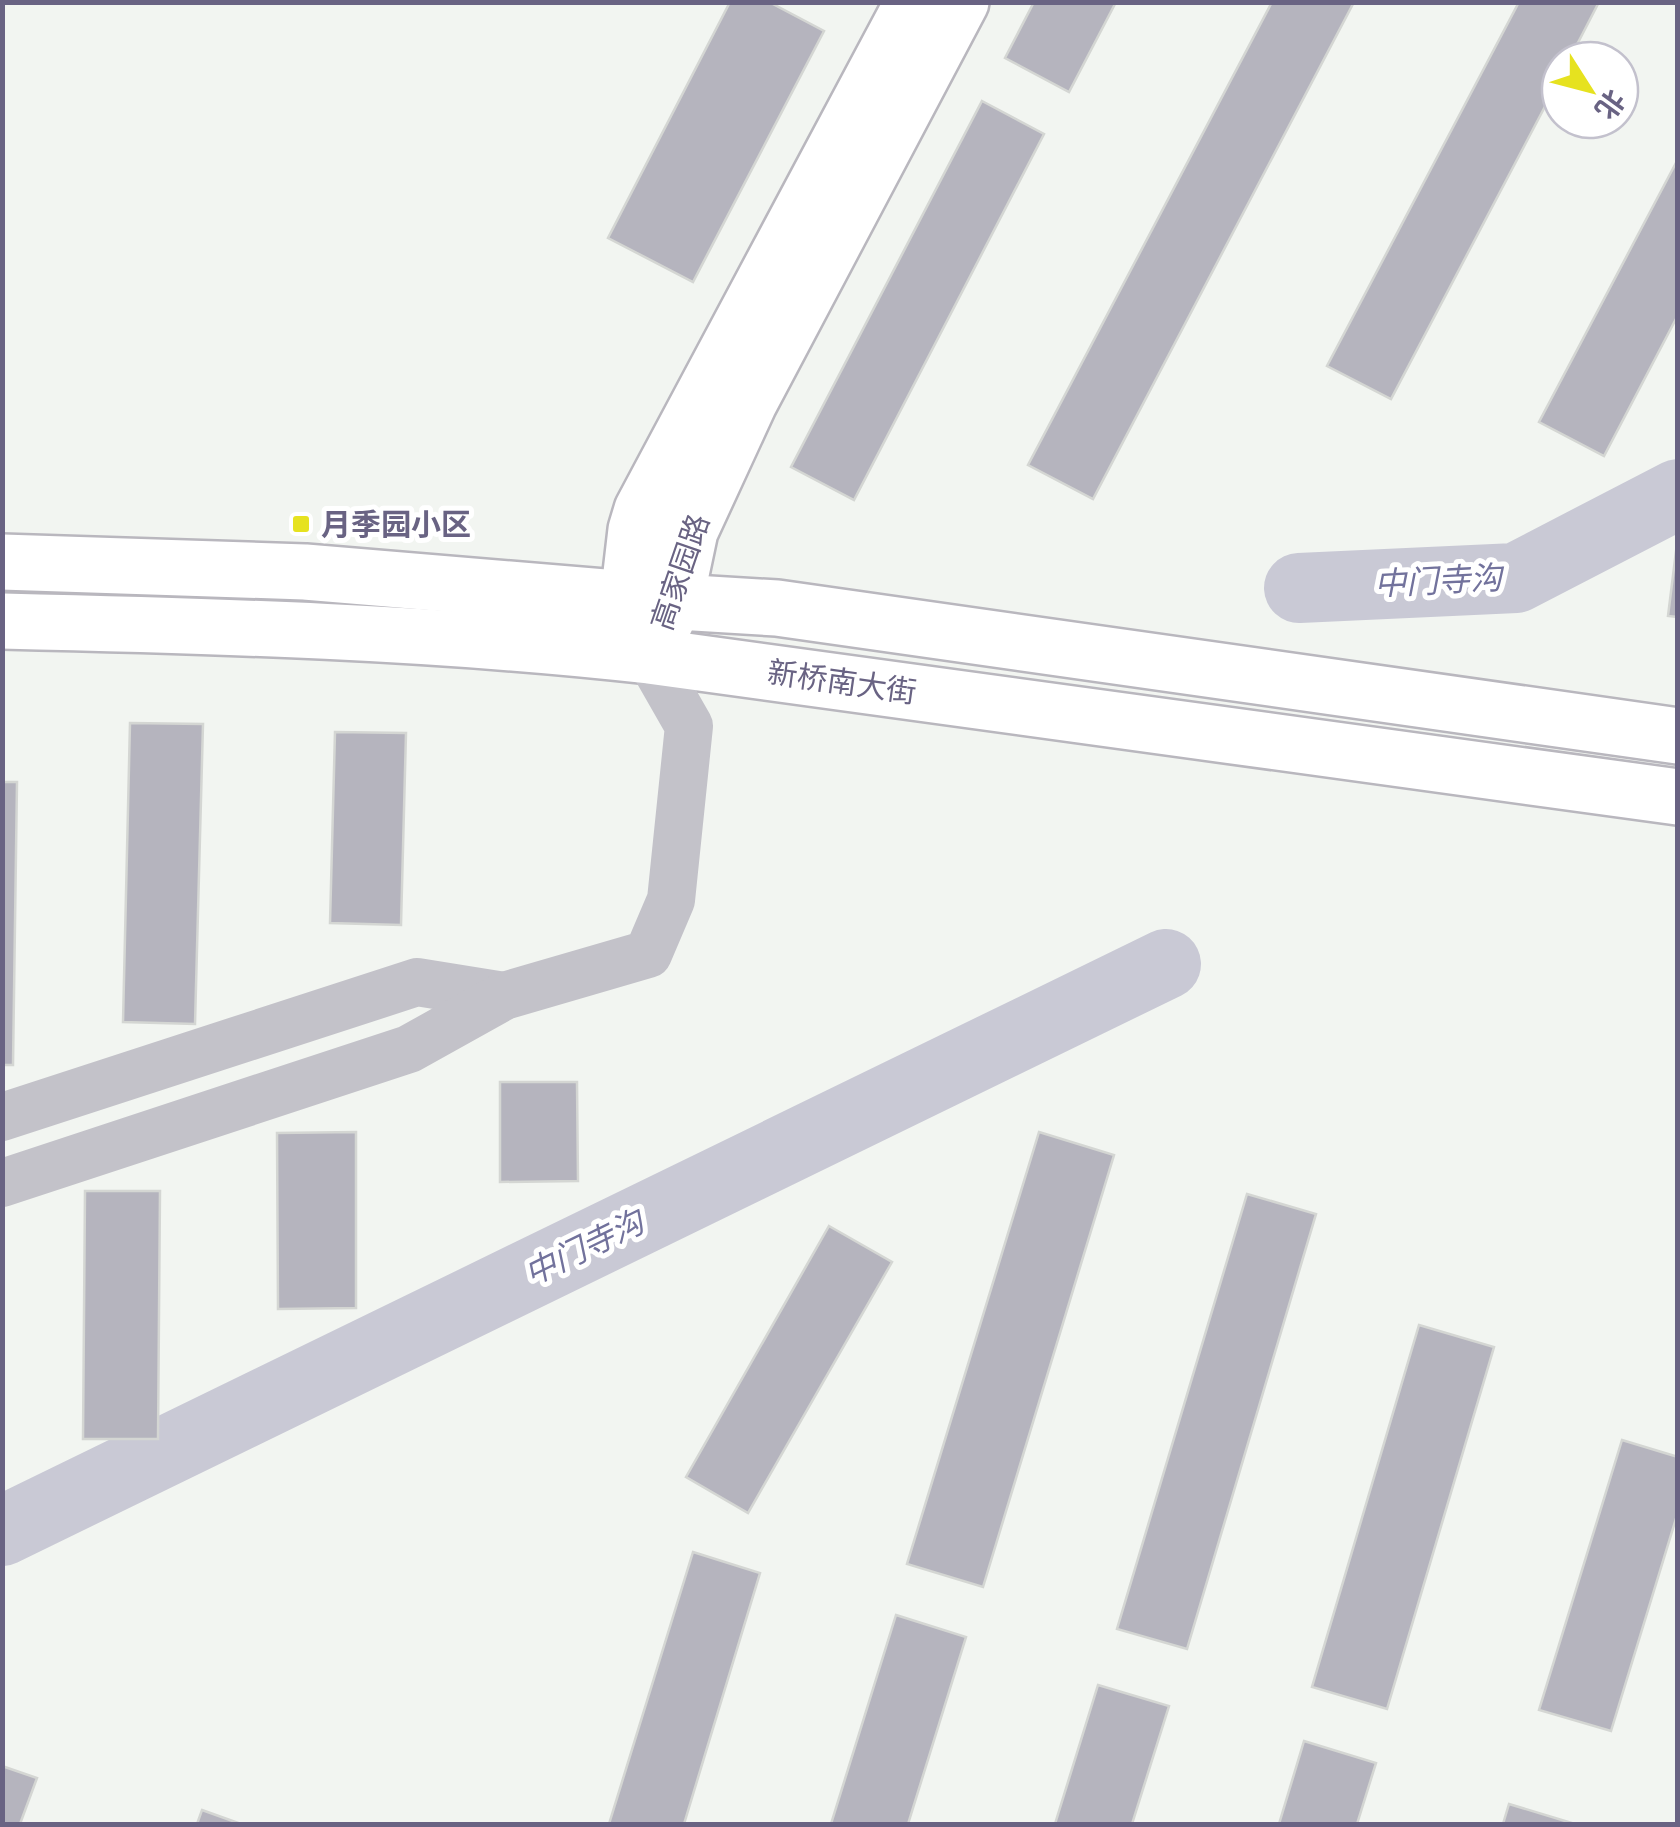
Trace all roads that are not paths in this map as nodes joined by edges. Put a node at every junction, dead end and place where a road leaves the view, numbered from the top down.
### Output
1 (913, 2) edge
2 (960, 2) edge
3 (2, 562) edge
4 (651, 601) junction
5 (2, 620) edge
6 (650, 656) junction
7 (1678, 736) edge
8 (1678, 797) edge
9 (504, 996) junction
10 (2, 1117) edge
11 (2, 1183) edge

1 - 4 main road, 高家园路
2 - 4 main road, 高家园路
3 - 4 main road
4 - 6 main road, 高家园路
4 - 7 main road
5 - 6 main road, 新桥南大街
6 - 8 main road, 新桥南大街
6 - 9 street
9 - 10 street
9 - 11 street

